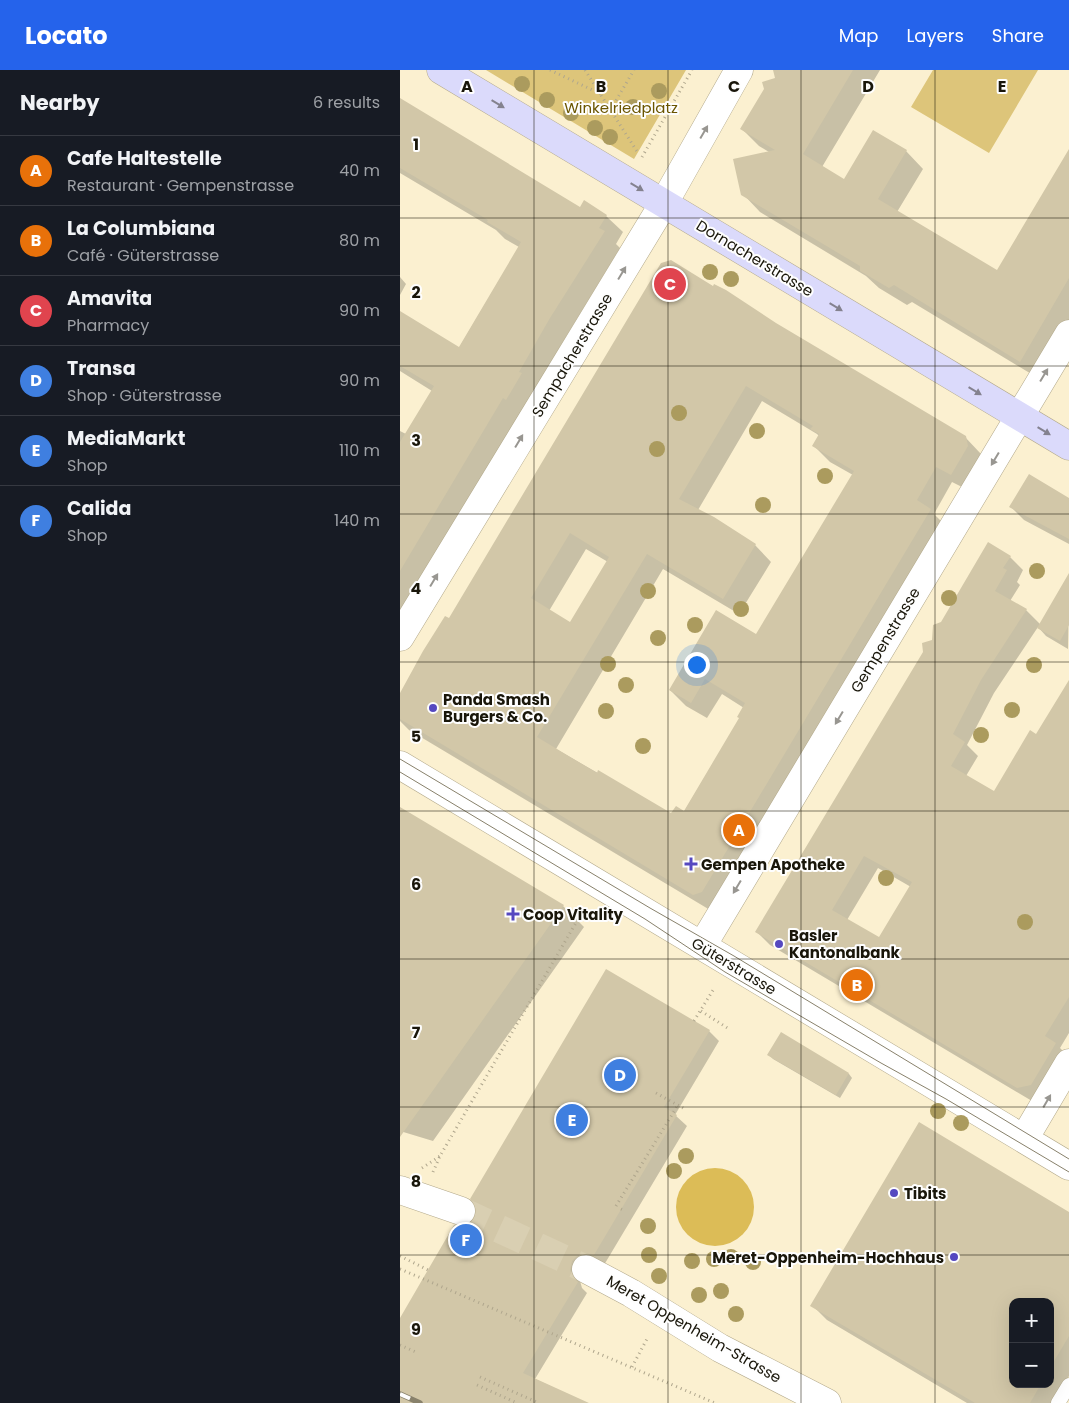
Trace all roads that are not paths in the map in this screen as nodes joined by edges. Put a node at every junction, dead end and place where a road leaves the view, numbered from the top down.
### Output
1 (440, 70) edge
2 (739, 70) edge
3 (664, 203) junction
4 (1069, 334) edge
5 (1020, 417) junction
6 (1069, 446) edge
7 (400, 637) edge
8 (400, 765) edge
9 (702, 946) junction
10 (1069, 1063) edge
11 (1024, 1139) junction
12 (1069, 1166) edge
13 (411, 1194) edge
14 (461, 1211) tunnel mouth
15 (586, 1270) tunnel mouth
16 (1069, 1385) edge
17 (827, 1403) edge
18 (1058, 1403) edge

1 -> 3 main road, Dornacherstrasse
3 -> 2 street, Sempacherstrasse
3 -> 5 main road, Dornacherstrasse
7 -> 3 street, Sempacherstrasse
5 -> 4 street, Gempenstrasse
5 -> 6 main road, Dornacherstrasse
5 -> 9 street, Gempenstrasse
8 - 9 street, Güterstrasse
9 - 11 street, Güterstrasse
11 -> 10 street
11 - 12 street, Güterstrasse
13 - 14 street
15 - 17 street, Meret Oppenheim-Strasse
16 - 18 lane

